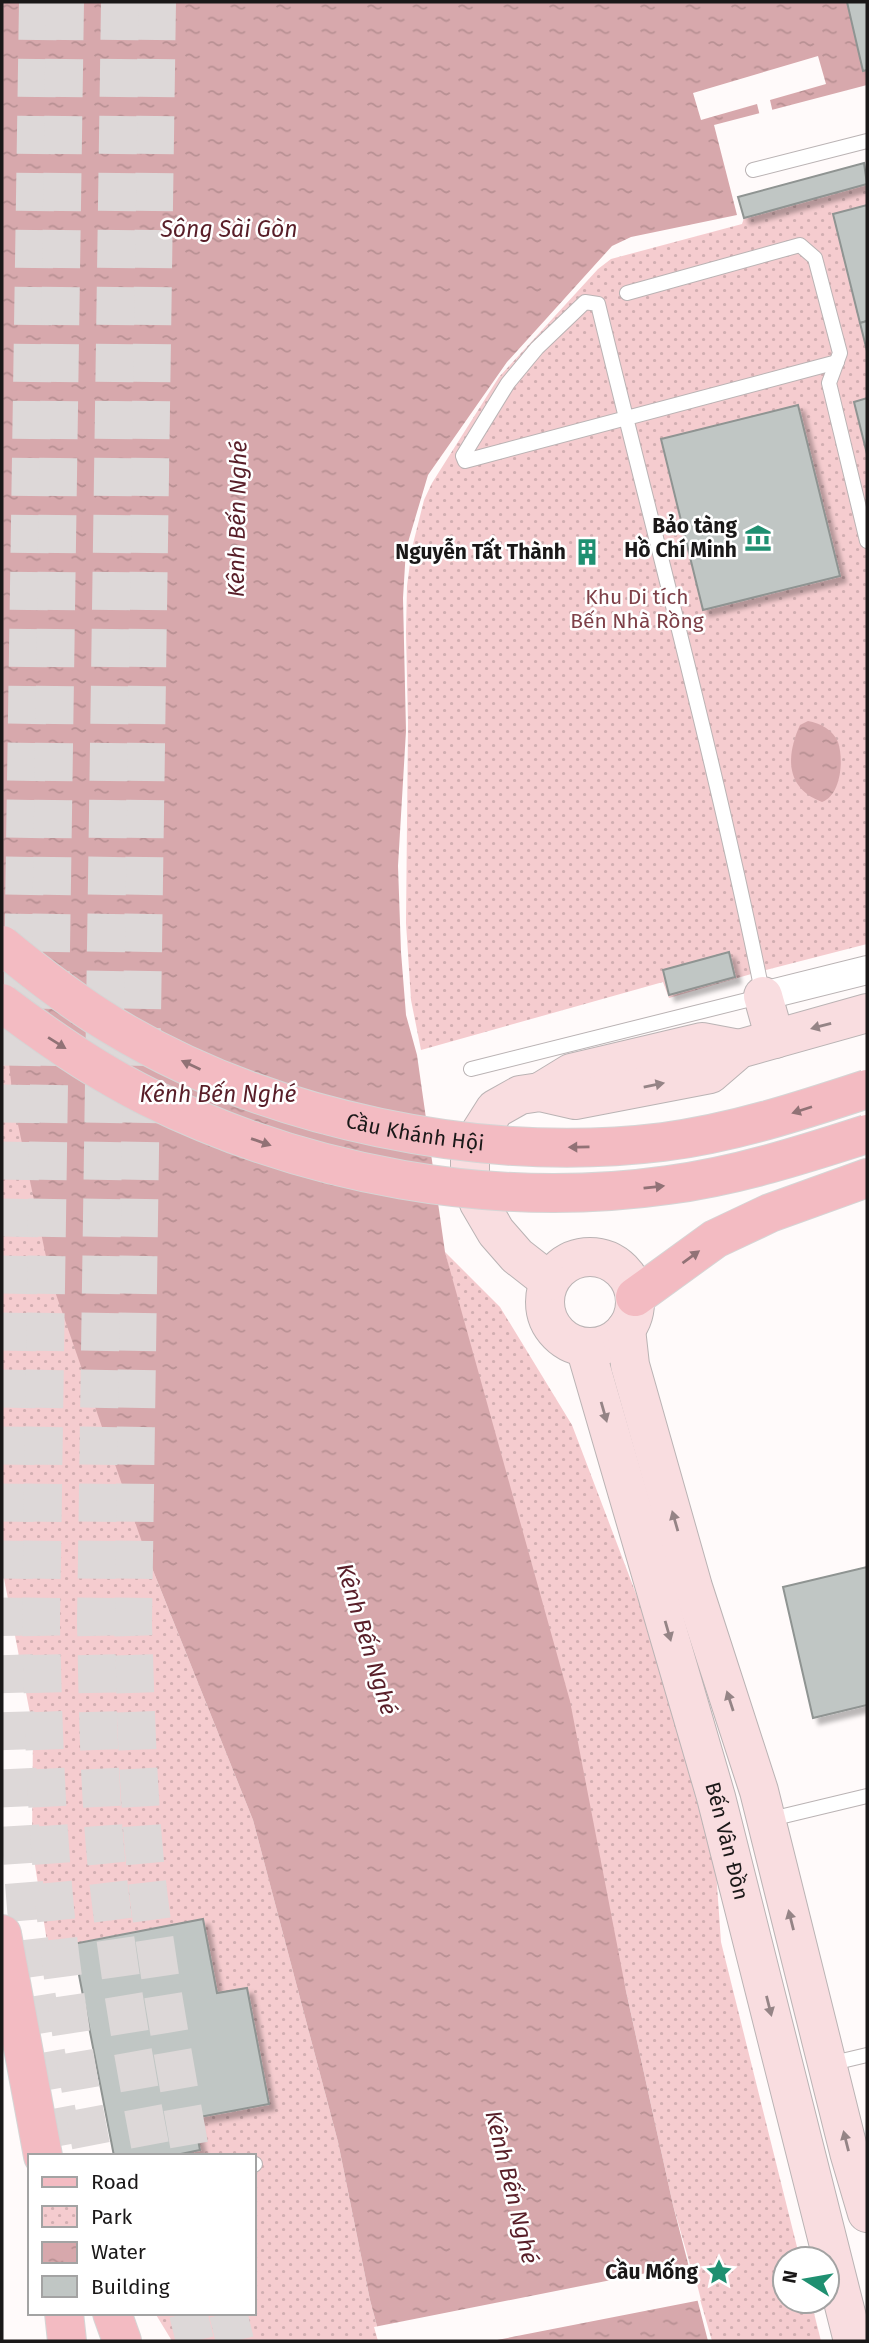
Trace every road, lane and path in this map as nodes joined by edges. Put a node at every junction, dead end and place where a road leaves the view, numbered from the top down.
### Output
1 (867, 141) edge
2 (753, 170) dead end
3 (627, 293) dead end
4 (837, 362) junction
5 (626, 419) junction
6 (867, 541) edge
7 (2, 945) edge
8 (867, 970) edge
9 (763, 996) junction
10 (2, 1003) edge
11 (867, 1013) edge
12 (757, 1044) junction
13 (471, 1069) dead end
14 (867, 1089) edge
15 (867, 1134) edge
16 (867, 1178) edge
17 (549, 1281) junction
18 (631, 1313) junction
19 (585, 1347) junction
20 (867, 1796) edge
21 (766, 1821) junction
22 (2, 1934) edge
23 (867, 2055) edge
24 (827, 2064) junction
25 (43, 2154) edge
26 (867, 2210) edge
27 (822, 2218) junction
28 (853, 2277) edge
29 (64, 2315) edge
30 (113, 2315) edge
31 (67, 2341) edge
32 (122, 2341) edge
33 (853, 2341) edge

1 - 2 lane
3 - 4 lane
4 - 5 lane
4 - 6 lane
5 - 5 lane
5 - 9 lane
14 -> 7 main road, Cầu Khánh Hội, bridge
8 - 9 street
9 - 12 main road
9 - 13 lane
10 -> 15 main road, bridge
11 -> 12 main road
12 - 17 main road
18 -> 16 main road
17 - 18 main road
17 - 19 main road
18 - 19 main road
21 -> 18 main road, Bến Vân Đồn
19 -> 27 main road, Bến Vân Đồn
20 - 21 lane
24 -> 21 main road, Bến Vân Đồn
22 - 25 main road
23 - 24 lane
26 -> 24 main road, Bến Vân Đồn
26 - 27 main road
27 - 28 main road, Bến Vân Đồn
28 - 33 main road, Bến Vân Đồn
29 - 31 main road
30 - 32 main road

